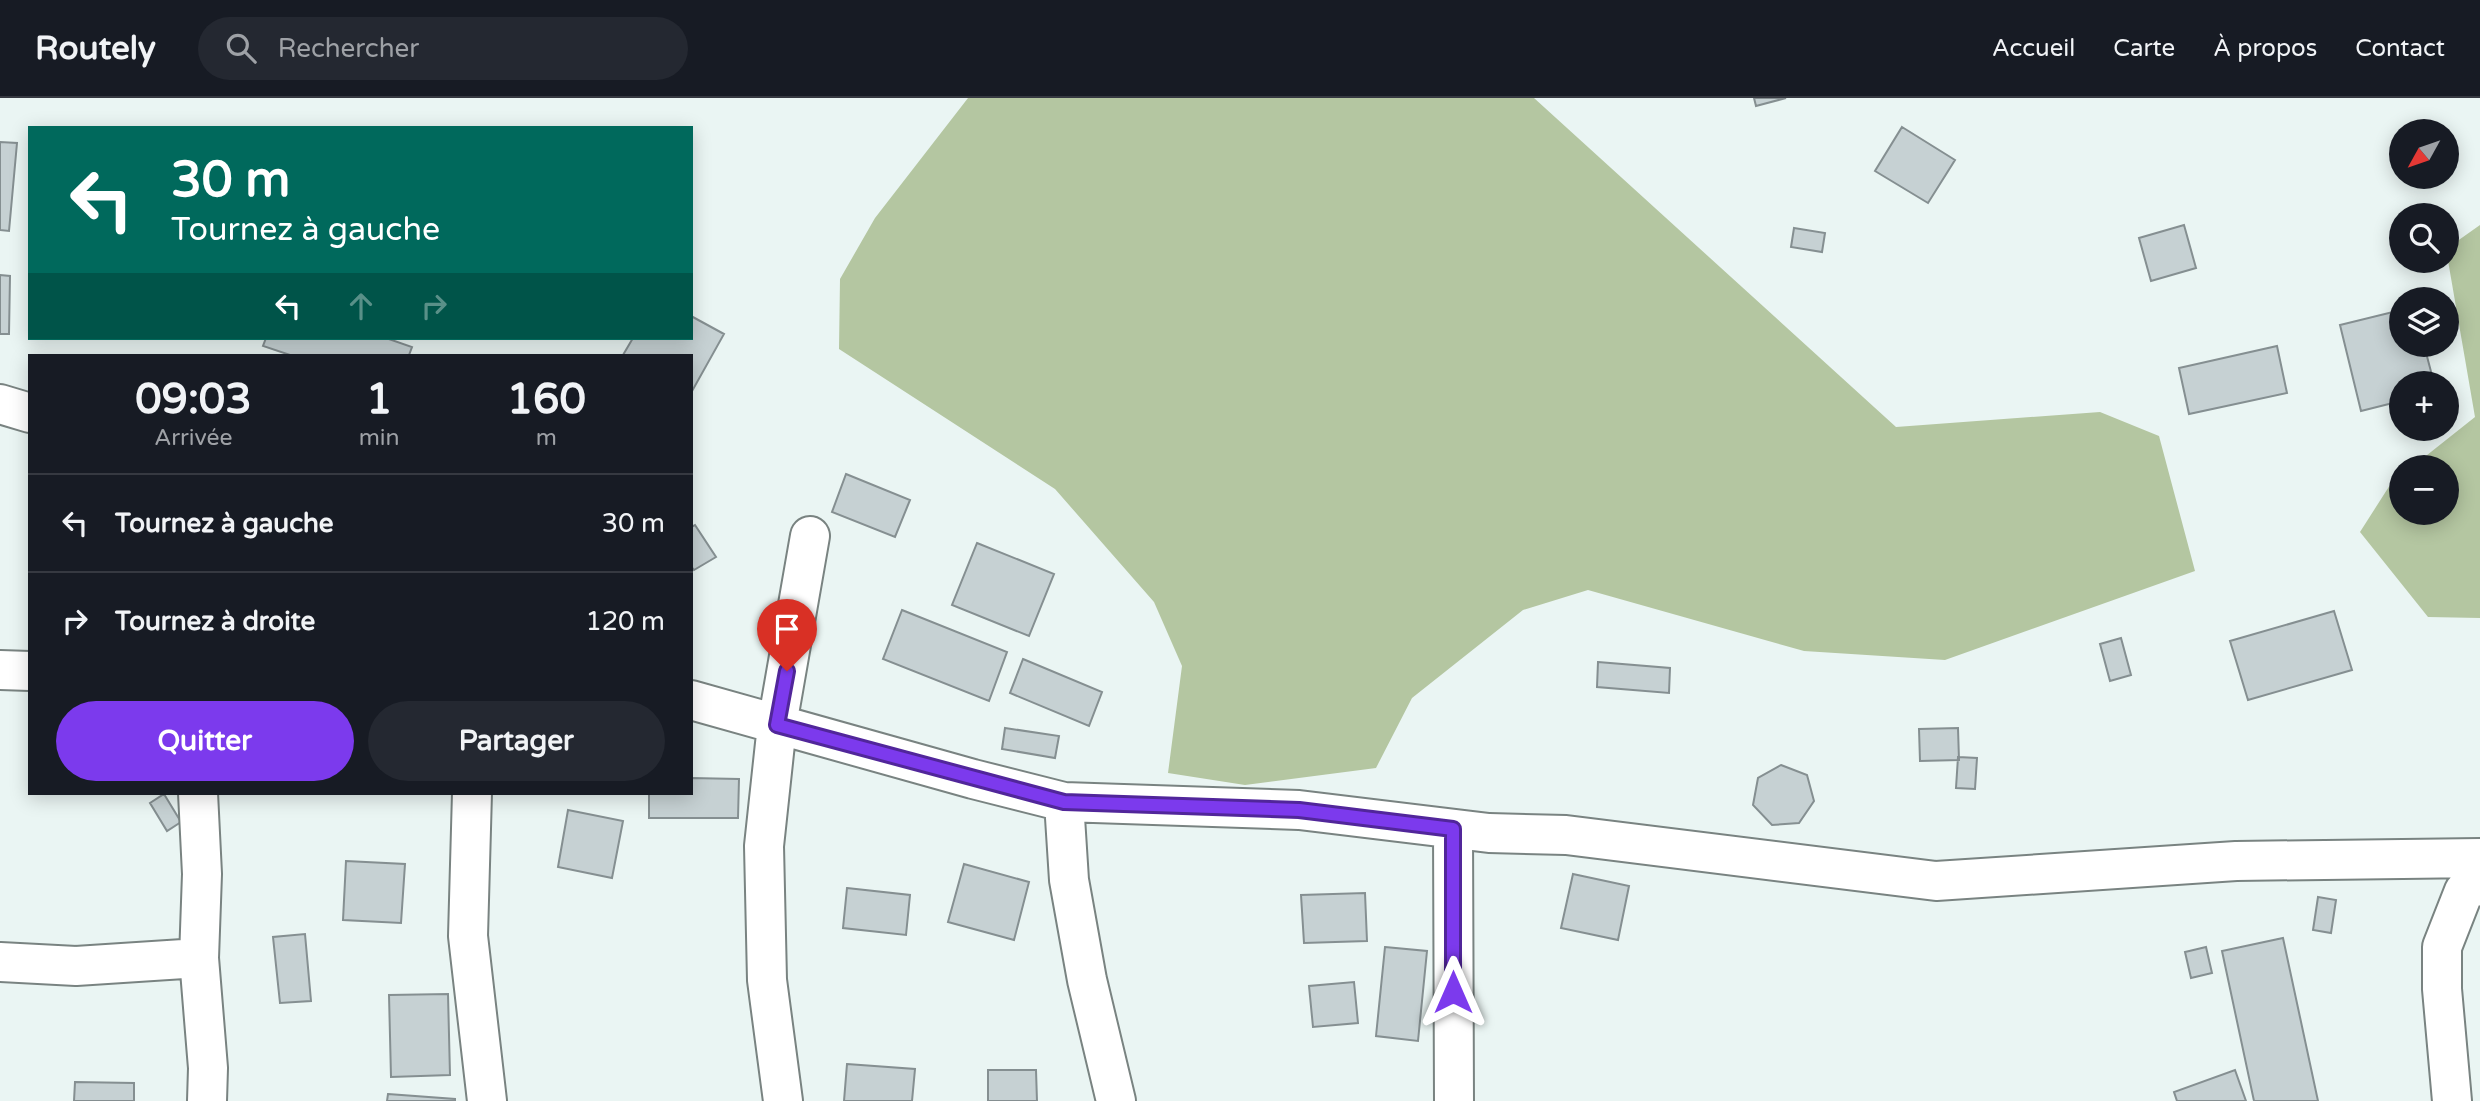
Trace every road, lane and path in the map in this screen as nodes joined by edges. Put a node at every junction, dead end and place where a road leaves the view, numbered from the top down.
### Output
1 (0, 404) edge
2 (28, 411) edge
3 (810, 536) dead end
4 (0, 670) edge
5 (28, 671) edge
6 (693, 701) edge
7 (777, 725) junction
8 (198, 795) edge
9 (472, 795) edge
10 (1064, 802) junction
11 (1453, 829) junction
12 (2480, 858) edge
13 (2480, 885) edge
14 (199, 958) junction
15 (0, 962) edge
16 (207, 1101) edge
17 (487, 1101) edge
18 (783, 1101) edge
19 (1116, 1101) edge
20 (1454, 1101) edge
21 (2452, 1101) edge

1 - 2 street
3 - 7 street
4 - 5 street
6 - 7 street
7 - 10 street
7 - 18 street
8 - 14 street
9 - 17 street
10 - 11 street
10 - 19 street
11 - 12 street
11 - 20 street
13 - 21 street
14 - 15 street
14 - 16 street

